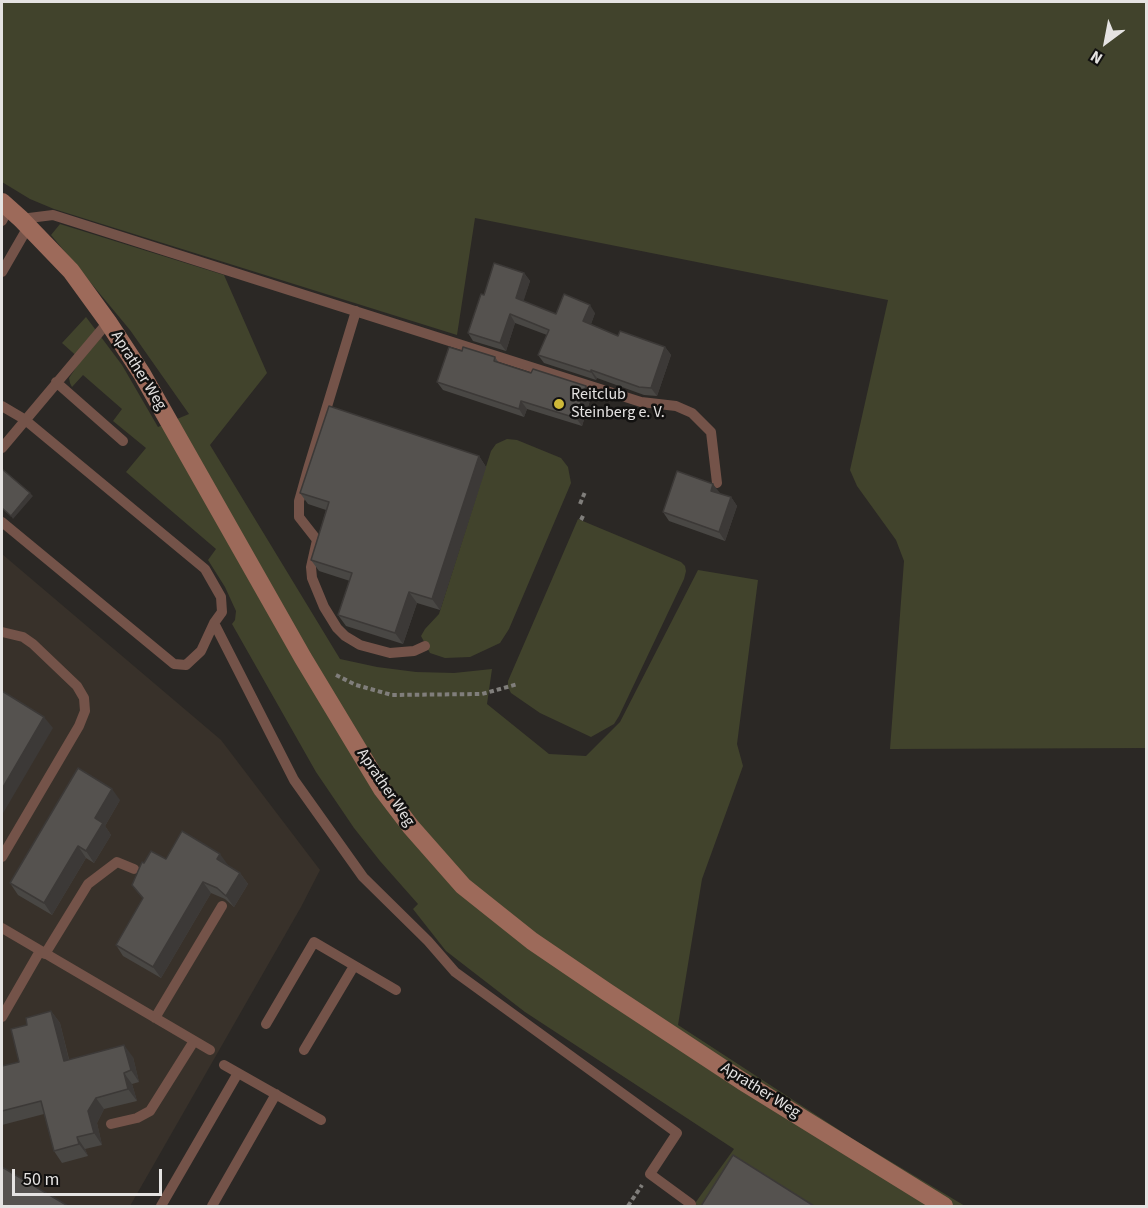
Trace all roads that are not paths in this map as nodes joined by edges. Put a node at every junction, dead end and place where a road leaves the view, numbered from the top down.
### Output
1 (12, 215) edge
2 (2, 272) edge
3 (356, 312) junction
4 (108, 322) junction
5 (56, 382) junction
6 (2, 406) edge
7 (24, 419) junction
8 (123, 441) dead end
9 (2, 448) edge
10 (717, 483) dead end
11 (2, 522) edge
12 (214, 623) junction
13 (2, 632) edge
14 (425, 646) dead end
15 (2, 857) edge
16 (134, 869) dead end
17 (222, 906) edge
18 (2, 928) edge
19 (43, 952) junction
20 (354, 966) junction
21 (396, 990) dead end
22 (2, 1017) edge
23 (155, 1018) junction
24 (266, 1024) dead end
25 (194, 1041) junction
26 (210, 1050) dead end
27 (304, 1050) dead end
28 (224, 1065) dead end
29 (238, 1073) junction
30 (276, 1094) junction
31 (321, 1120) dead end
32 (111, 1124) dead end
33 (692, 1204) dead end
34 (161, 1206) edge
35 (212, 1206) edge
36 (944, 1206) edge

1 - 2 lane
1 - 3 lane
1 - 4 street, Aprather Weg
3 - 10 lane
3 - 14 lane
4 - 5 lane
4 - 36 street, Aprather Weg
5 - 7 lane
5 - 8 lane
6 - 7 lane
7 - 9 lane
7 - 12 lane
11 - 12 lane
12 - 33 lane
13 - 15 lane
16 - 19 lane
17 - 23 lane
18 - 19 lane
19 - 22 lane
19 - 23 lane
20 - 21 lane
20 - 24 lane
20 - 27 lane
23 - 25 lane
25 - 26 lane
25 - 32 lane
28 - 29 lane
29 - 30 lane
29 - 34 lane
30 - 31 lane
30 - 35 lane

